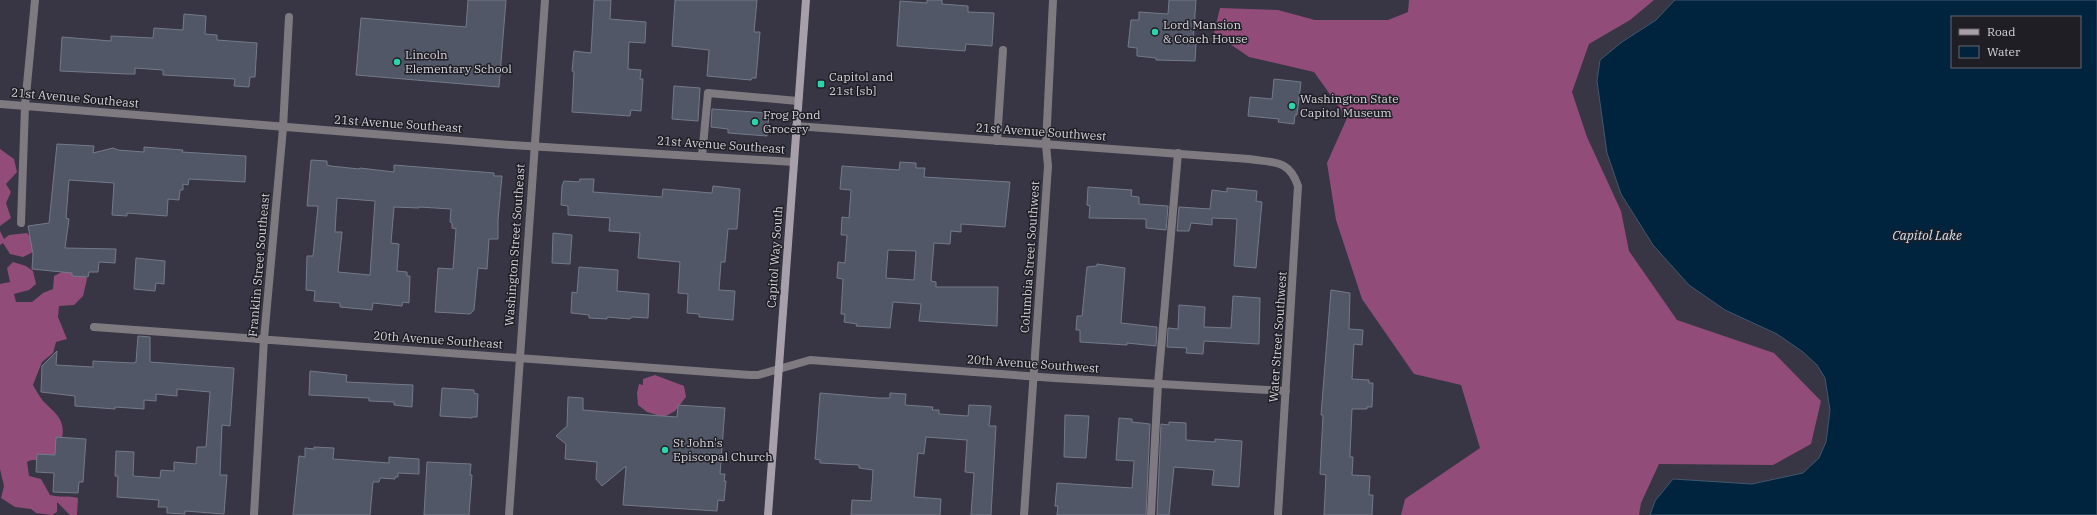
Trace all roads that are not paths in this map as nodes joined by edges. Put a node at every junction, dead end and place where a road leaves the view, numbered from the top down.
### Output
1 (35, 0) edge
2 (545, 0) edge
3 (806, 0) edge
4 (1053, 0) edge
5 (289, 17) dead end
6 (1003, 50) dead end
7 (798, 101) junction
8 (0, 104) edge
9 (25, 106) junction
10 (796, 126) junction
11 (283, 128) junction
12 (997, 141) junction
13 (534, 145) junction
14 (1046, 145) junction
15 (1178, 153) junction
16 (702, 156) junction
17 (794, 162) junction
18 (1284, 165) joint
19 (20, 223) dead end
20 (94, 327) dead end
21 (264, 339) junction
22 (520, 358) junction
23 (780, 368) junction
24 (1034, 376) junction
25 (1158, 384) junction
26 (1286, 391) junction
27 (254, 515) edge
28 (509, 515) edge
29 (768, 515) edge
30 (1024, 515) edge
31 (1151, 515) edge
32 (1278, 515) edge

1 - 9 street
2 - 13 street, Washington Street Southeast
3 - 7 main road, Capitol Way South
4 - 14 street, Columbia Street Southwest
5 - 11 street, Franklin Street Southeast
6 - 12 street
7 - 10 main road, Capitol Way South
7 - 16 street
8 - 9 street, 21st Avenue Southeast
9 - 11 street, 21st Avenue Southeast
9 - 19 street
10 - 12 street, 21st Avenue Southwest
10 - 17 main road, Capitol Way South
11 - 13 street, 21st Avenue Southeast
11 - 21 street, Franklin Street Southeast
12 - 14 street, 21st Avenue Southwest
13 - 16 street, 21st Avenue Southeast
13 - 22 street, Washington Street Southeast
14 - 15 street, 21st Avenue Southwest
14 - 24 street, Columbia Street Southwest
15 - 18 street, 21st Avenue Southwest
15 - 25 street
16 - 17 street, 21st Avenue Southeast
17 - 23 main road, Capitol Way South
18 - 26 street, Water Street Southwest
20 - 21 street, 20th Avenue Southeast
21 - 22 street, 20th Avenue Southeast
21 - 27 street, Franklin Street Southeast
22 - 23 street, 20th Avenue Southeast
22 - 28 street, Washington Street Southeast
23 - 24 street, 20th Avenue Southwest
23 - 29 main road, Capitol Way South
24 - 25 street, 20th Avenue Southwest
24 - 30 street, Columbia Street Southwest
25 - 26 street, 20th Avenue Southwest
25 - 31 street
26 - 32 street, Water Street Southwest

